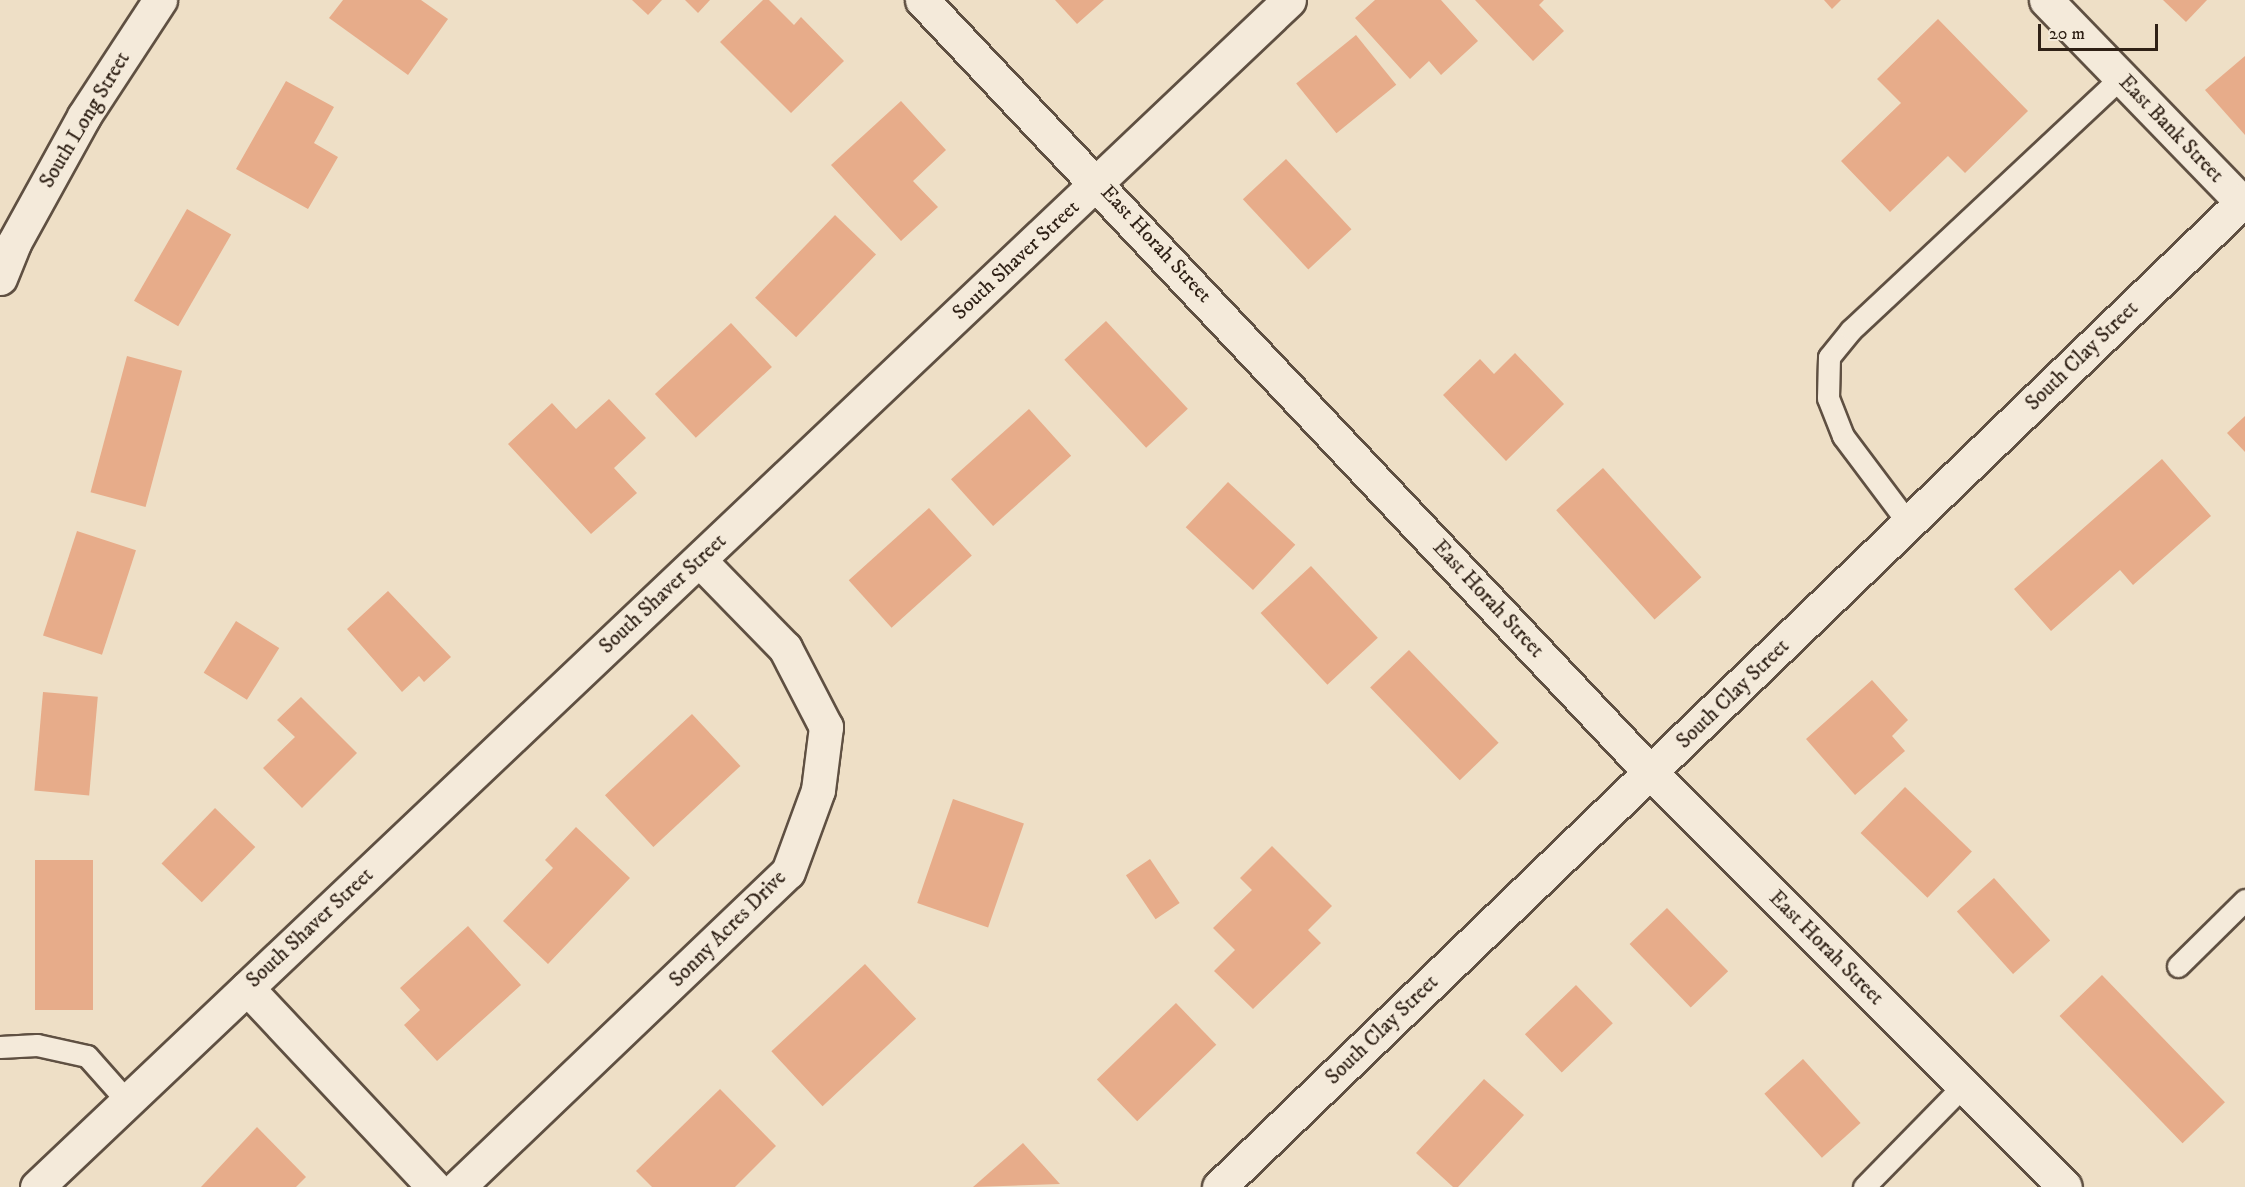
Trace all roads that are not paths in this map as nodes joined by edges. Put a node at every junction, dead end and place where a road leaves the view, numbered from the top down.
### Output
1 (160, 0) edge
2 (922, 0) edge
3 (1289, 0) edge
4 (2046, 0) edge
5 (2121, 77) junction
6 (1098, 182) junction
7 (2244, 202) edge
8 (7, 238) edge
9 (0, 278) edge
10 (1909, 524) junction
11 (699, 560) junction
12 (1651, 773) junction
13 (2245, 900) edge
14 (2178, 966) dead end
15 (247, 988) junction
16 (0, 1047) edge
17 (1964, 1085) junction
18 (127, 1101) junction
19 (37, 1187) edge
20 (434, 1187) edge
21 (459, 1187) edge
22 (1219, 1187) edge
23 (1864, 1187) edge
24 (2065, 1187) edge

1 - 8 street, South Long Street
2 - 6 street, East Horah Street
3 - 6 street, South Shaver Street
4 - 5 street, East Bank Street
5 - 7 street, East Bank Street
5 - 10 lane
6 - 11 street, South Shaver Street
6 - 12 street, East Horah Street
7 - 10 street, South Clay Street
8 - 9 street, South Long Street
10 - 12 street, South Clay Street
11 - 15 street, South Shaver Street
11 - 21 street, Sonny Acres Drive
12 - 17 street, East Horah Street
12 - 22 street, South Clay Street
13 - 14 lane
15 - 18 street, South Shaver Street
15 - 20 street
16 - 18 lane
17 - 23 lane
17 - 24 street, East Horah Street
18 - 19 street, South Shaver Street

